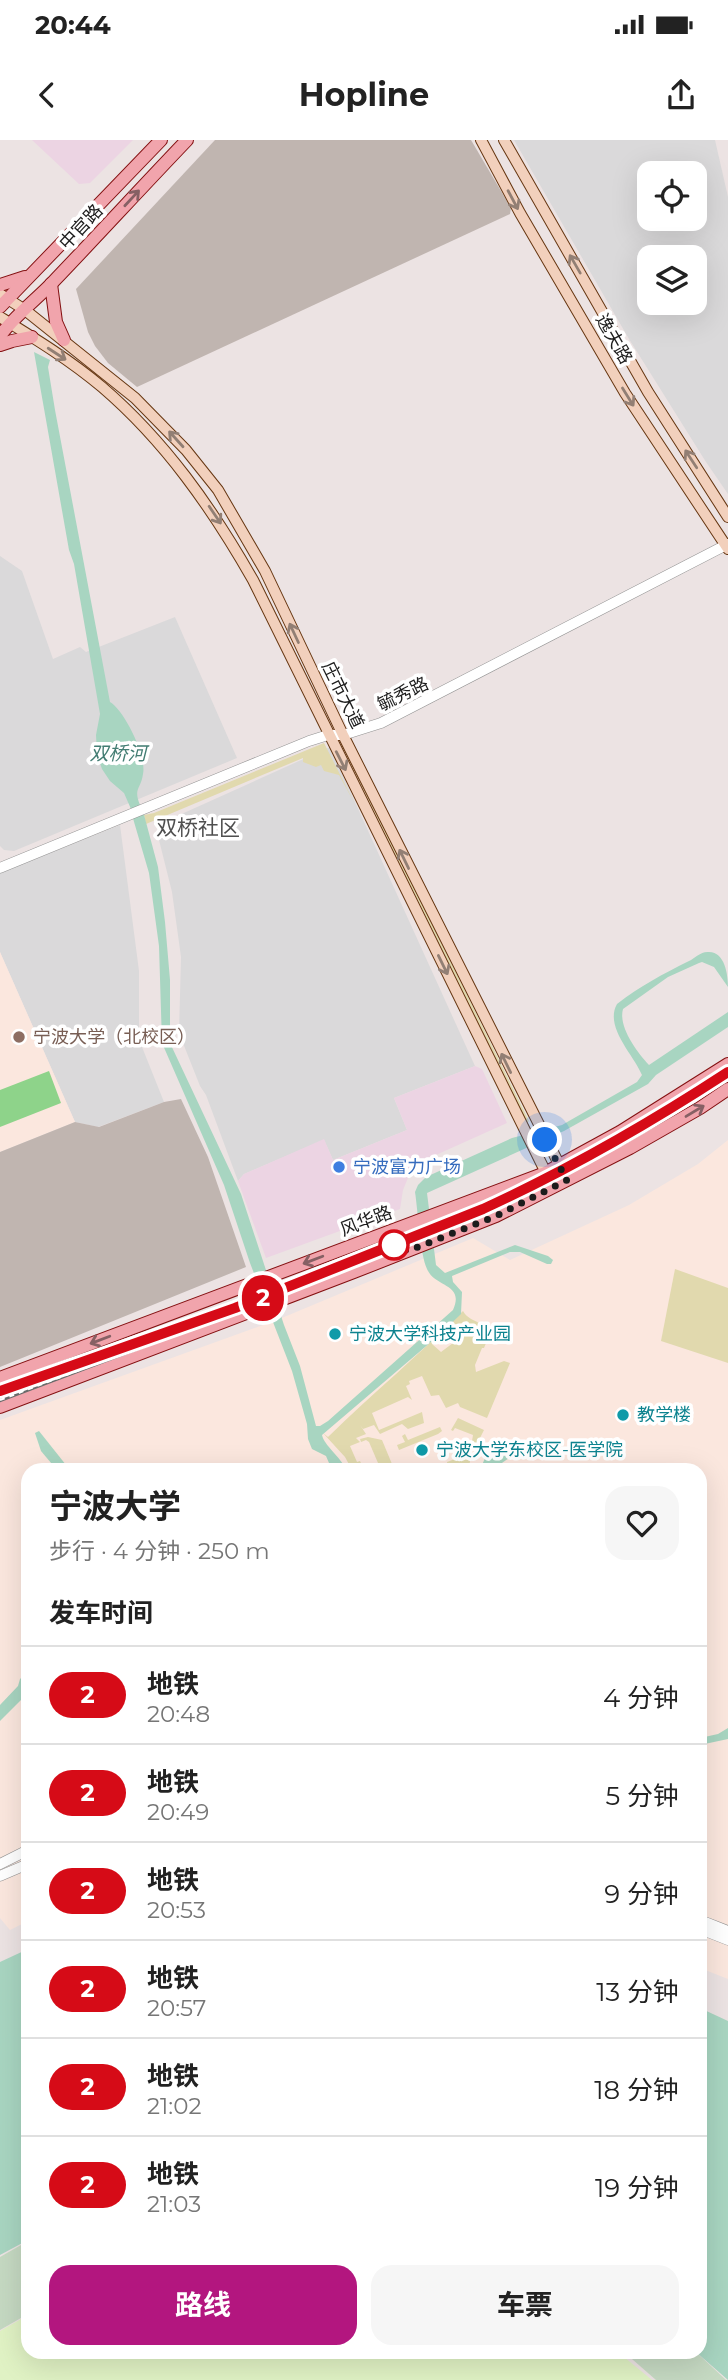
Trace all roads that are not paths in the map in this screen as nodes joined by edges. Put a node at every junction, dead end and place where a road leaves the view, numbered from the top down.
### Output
1 (161, 140) edge
2 (187, 140) edge
3 (481, 140) edge
4 (504, 140) edge
5 (32, 274) junction
6 (51, 284) junction
7 (0, 285) edge
8 (3, 300) edge
9 (25, 310) junction
10 (5, 320) edge
11 (0, 336) edge
12 (32, 338) junction
13 (64, 340) junction
14 (0, 345) edge
15 (728, 517) edge
16 (727, 547) edge
17 (328, 735) junction
18 (343, 735) junction
19 (0, 868) edge
20 (728, 1065) edge
21 (728, 1088) edge
22 (556, 1161) junction
23 (542, 1168) junction
24 (567, 1180) junction
25 (553, 1187) junction
26 (0, 1378) edge
27 (0, 1407) edge
28 (21, 1854) edge
29 (0, 1864) edge
30 (21, 1867) edge
31 (0, 1876) edge
32 (707, 1923) edge
33 (728, 1931) edge
34 (707, 1932) edge
35 (728, 1940) edge

1 - 5 main road, 中官路
6 -> 2 main road, 中官路
3 -> 16 main road, 逸夫路
15 -> 4 main road, 逸夫路
5 - 7 main road
5 - 8 main road, 中官路
6 - 9 main road, 中官路
6 - 13 main road
8 - 9 main road, 庄市大道
9 - 10 main road, 中官路
9 - 13 main road, 庄市大道
10 - 11 main road, 中官路
10 - 12 main road, 庄市大道
12 - 14 main road
12 -> 17 main road, 庄市大道
18 -> 13 main road, 庄市大道
16 - 18 street, 毓秀路
17 - 18 street, 毓秀路
17 - 19 street, 毓秀路
17 -> 23 main road, 庄市大道
22 -> 18 main road, 庄市大道
20 - 22 main road, 风华路
24 -> 21 main road
22 - 23 main road, 风华路
22 - 24 main road, 庄市大道
23 - 25 main road, 庄市大道
23 -> 26 main road, 风华路
24 - 25 main road
25 - 27 main road
28 - 29 street
30 - 31 street
32 - 33 street
34 - 35 street

